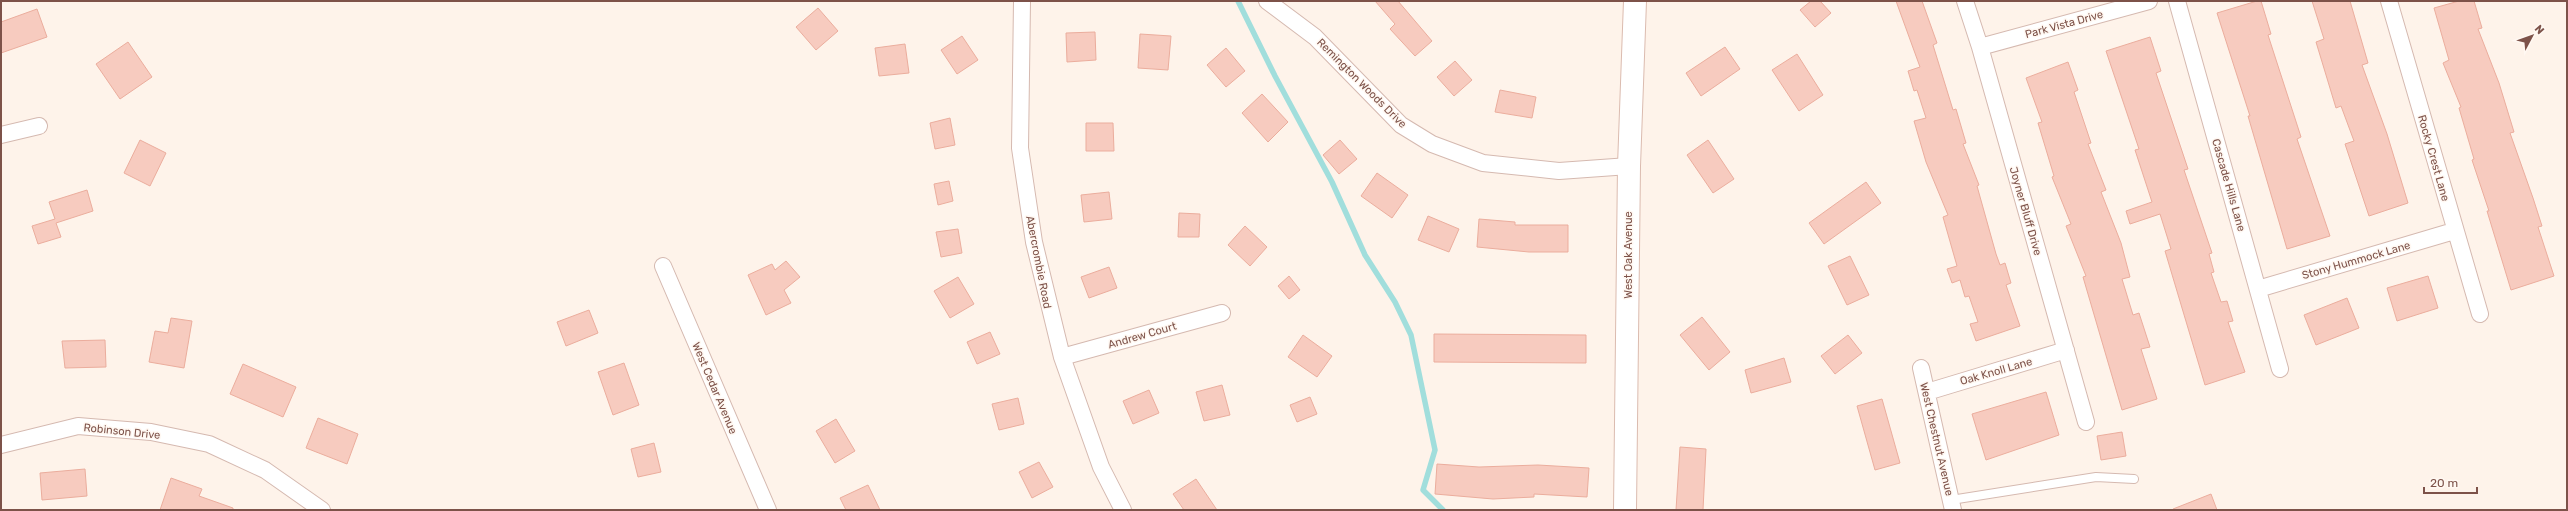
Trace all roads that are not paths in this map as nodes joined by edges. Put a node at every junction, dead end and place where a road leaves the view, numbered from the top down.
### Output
1 (1022, 1) edge
2 (1267, 1) edge
3 (1635, 1) edge
4 (1965, 1) edge
5 (2149, 1) edge
6 (2177, 1) edge
7 (2389, 1) edge
8 (1980, 47) junction
9 (39, 126) dead end
10 (1, 135) edge
11 (1629, 166) junction
12 (2454, 231) junction
13 (663, 266) dead end
14 (2258, 289) junction
15 (1222, 313) dead end
16 (2480, 314) dead end
17 (2066, 350) junction
18 (1062, 357) junction
19 (1920, 368) dead end
20 (2280, 369) dead end
21 (1927, 392) junction
22 (2086, 422) dead end
23 (1, 444) edge
24 (2134, 479) dead end
25 (1952, 505) edge
26 (322, 510) edge
27 (768, 510) edge
28 (1123, 510) edge
29 (1625, 510) edge

1 - 18 street, Abercrombie Road
2 - 11 street, Remington Woods Drive
3 - 11 street, West Oak Avenue
4 - 8 street, Joyner Bluff Drive
5 - 8 street, Park Vista Drive
6 - 14 street, Cascade Hills Lane
7 - 12 street, Rocky Crest Lane
8 - 17 street, Joyner Bluff Drive
9 - 10 street
11 - 29 street, West Oak Avenue
12 - 14 street, Stony Hummock Lane
12 - 16 street, Rocky Crest Lane
13 - 27 street, West Cedar Avenue
14 - 20 street, Cascade Hills Lane
15 - 18 street, Andrew Court
17 - 21 street, Oak Knoll Lane
17 - 22 street, Joyner Bluff Drive
18 - 28 street, Abercrombie Road
19 - 21 street, West Chestnut Avenue
21 - 25 street, West Chestnut Avenue
23 - 26 street, Robinson Drive
24 - 25 lane

